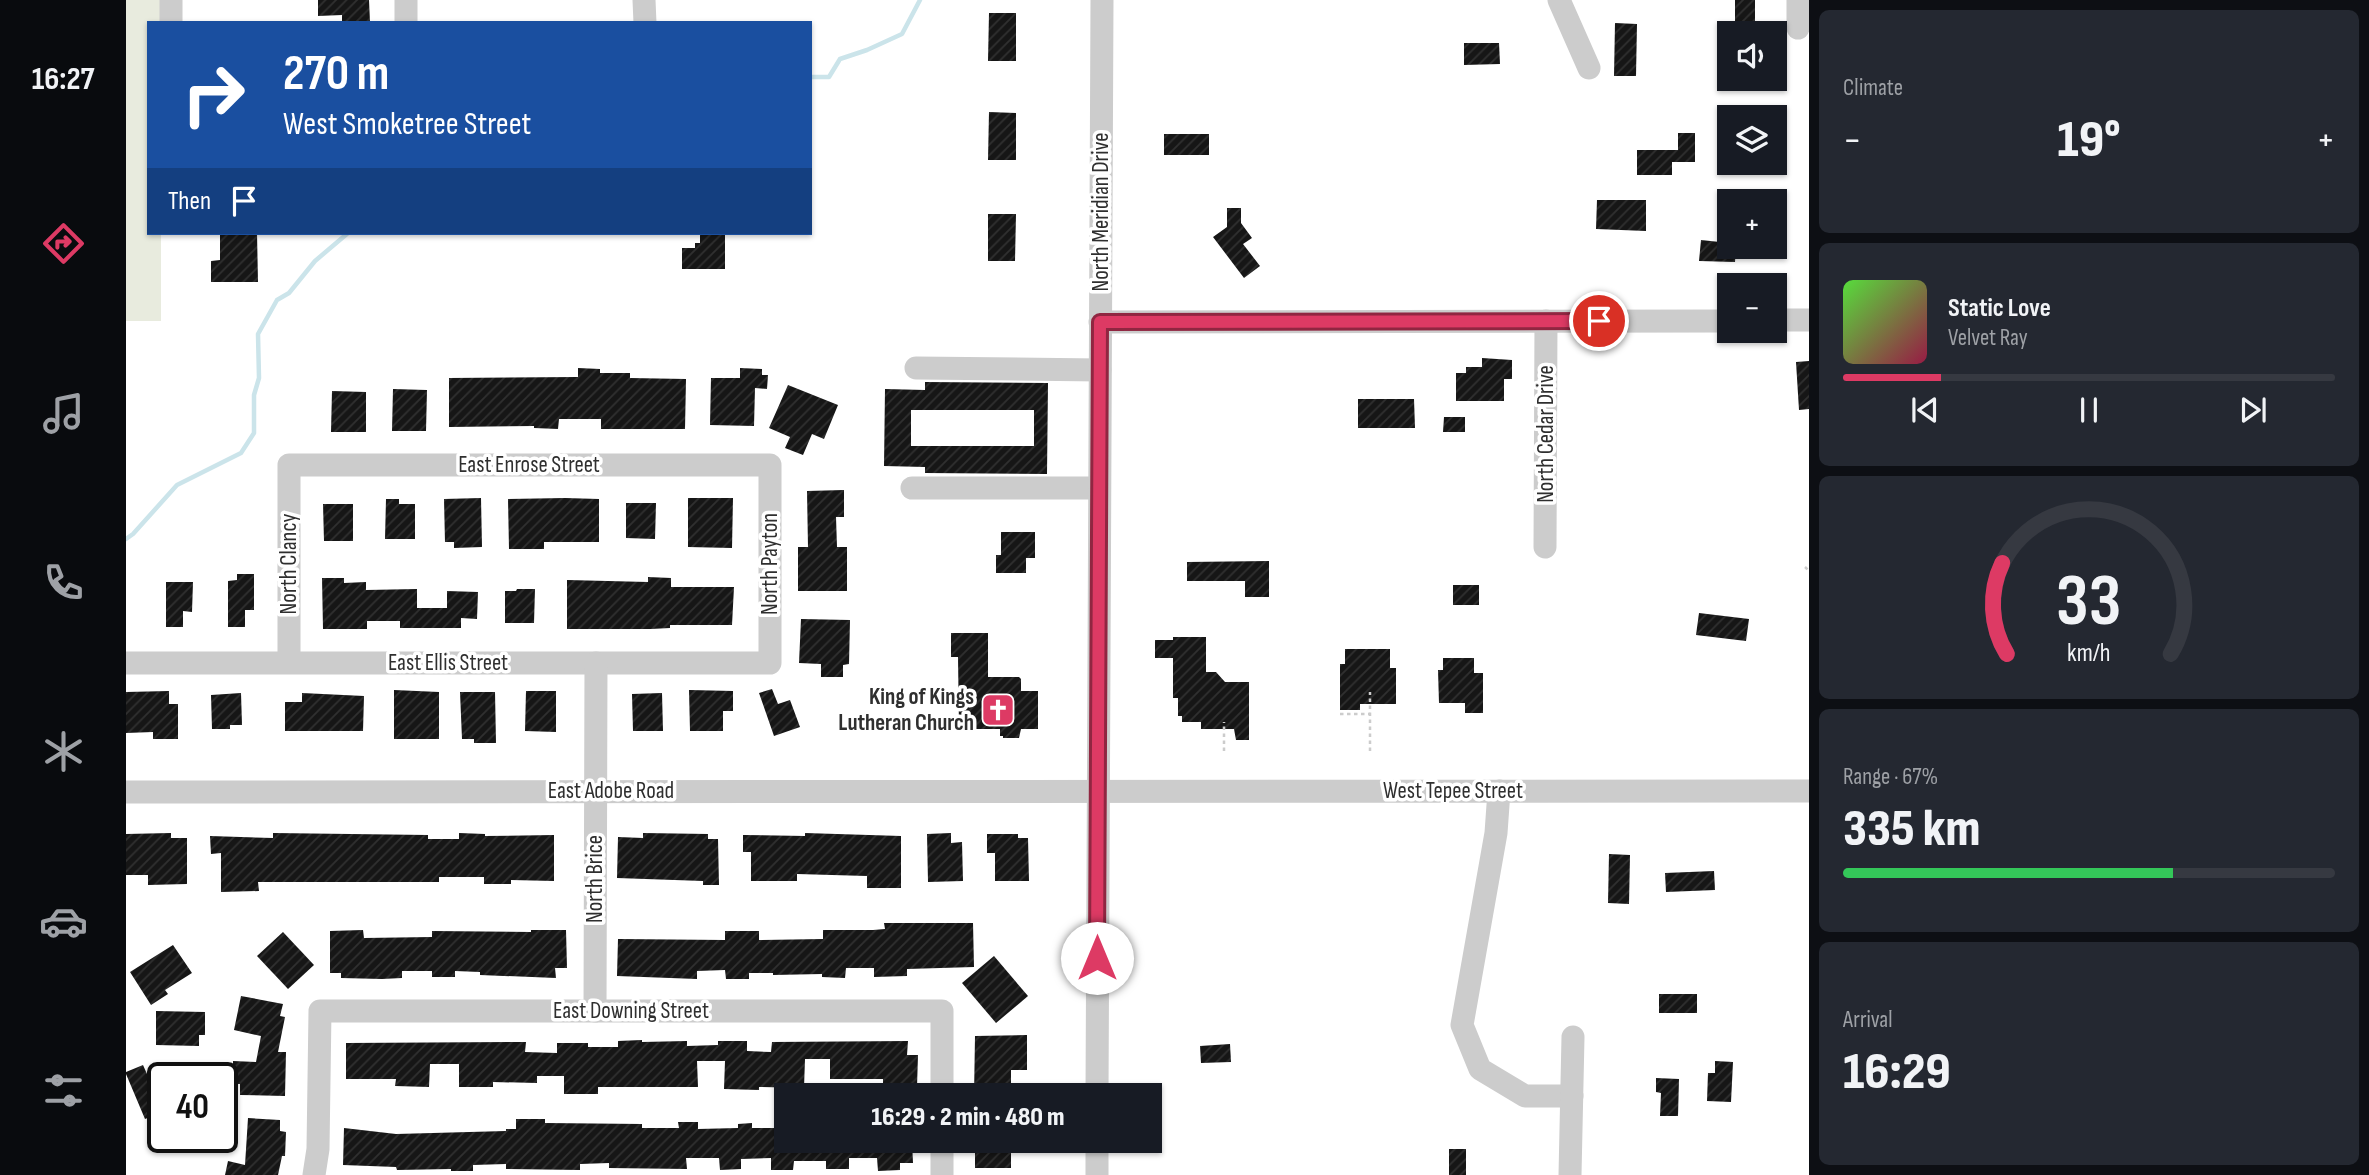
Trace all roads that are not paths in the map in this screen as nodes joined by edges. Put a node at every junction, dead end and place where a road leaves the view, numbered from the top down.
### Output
1 (171, 0) edge
2 (406, 0) edge
3 (644, 0) edge
4 (1101, 0) edge
5 (1559, 0) edge
6 (1798, 0) edge
7 (171, 21) edge
8 (406, 21) edge
9 (645, 21) edge
10 (1798, 28) dead end
11 (1589, 68) dead end
12 (1787, 320) edge
13 (1809, 320) edge
14 (1546, 321) junction
15 (1717, 321) edge
16 (1100, 322) junction
17 (916, 368) dead end
18 (1100, 370) junction
19 (289, 465) joint
20 (770, 466) joint
21 (912, 488) dead end
22 (1099, 488) junction
23 (1545, 547) dead end
24 (126, 663) edge
25 (289, 663) junction
26 (596, 663) junction
27 (771, 663) joint
28 (595, 791) junction
29 (1499, 791) junction
30 (1809, 791) edge
31 (126, 792) edge
32 (1097, 792) junction
33 (595, 1011) junction
34 (1573, 1037) dead end
35 (942, 1083) edge
36 (1097, 1083) edge
37 (1572, 1096) junction
38 (942, 1153) edge
39 (1097, 1153) edge
40 (314, 1175) edge
41 (942, 1175) edge
42 (1097, 1175) edge
43 (1570, 1175) edge

1 - 7 street
2 - 8 street
3 - 9 street
4 - 16 street, North Meridian Drive
5 - 11 street
6 - 10 street
12 - 13 street
14 - 15 street
14 - 16 street
14 - 23 street, North Cedar Drive
16 - 18 street, North Meridian Drive
17 - 18 street
18 - 22 street, North Meridian Drive
19 - 20 street, East Enrose Street
19 - 25 street, North Clancy
20 - 27 street, North Payton
21 - 22 street
22 - 32 street, North Meridian Drive
24 - 25 street, East Ellis Street
25 - 26 street, East Ellis Street
26 - 27 street, East Ellis Street
26 - 28 street, North Brice
28 - 31 street, East Adobe Road
28 - 32 street, East Adobe Road
28 - 33 street, North Brice
29 - 30 street, West Tepee Street
29 - 32 street, West Tepee Street
29 - 37 street
32 - 36 street, North Meridian Drive
33 - 35 street, East Downing Street
33 - 40 street, East Downing Street
34 - 37 street
37 - 43 street
38 - 41 street
39 - 42 street

